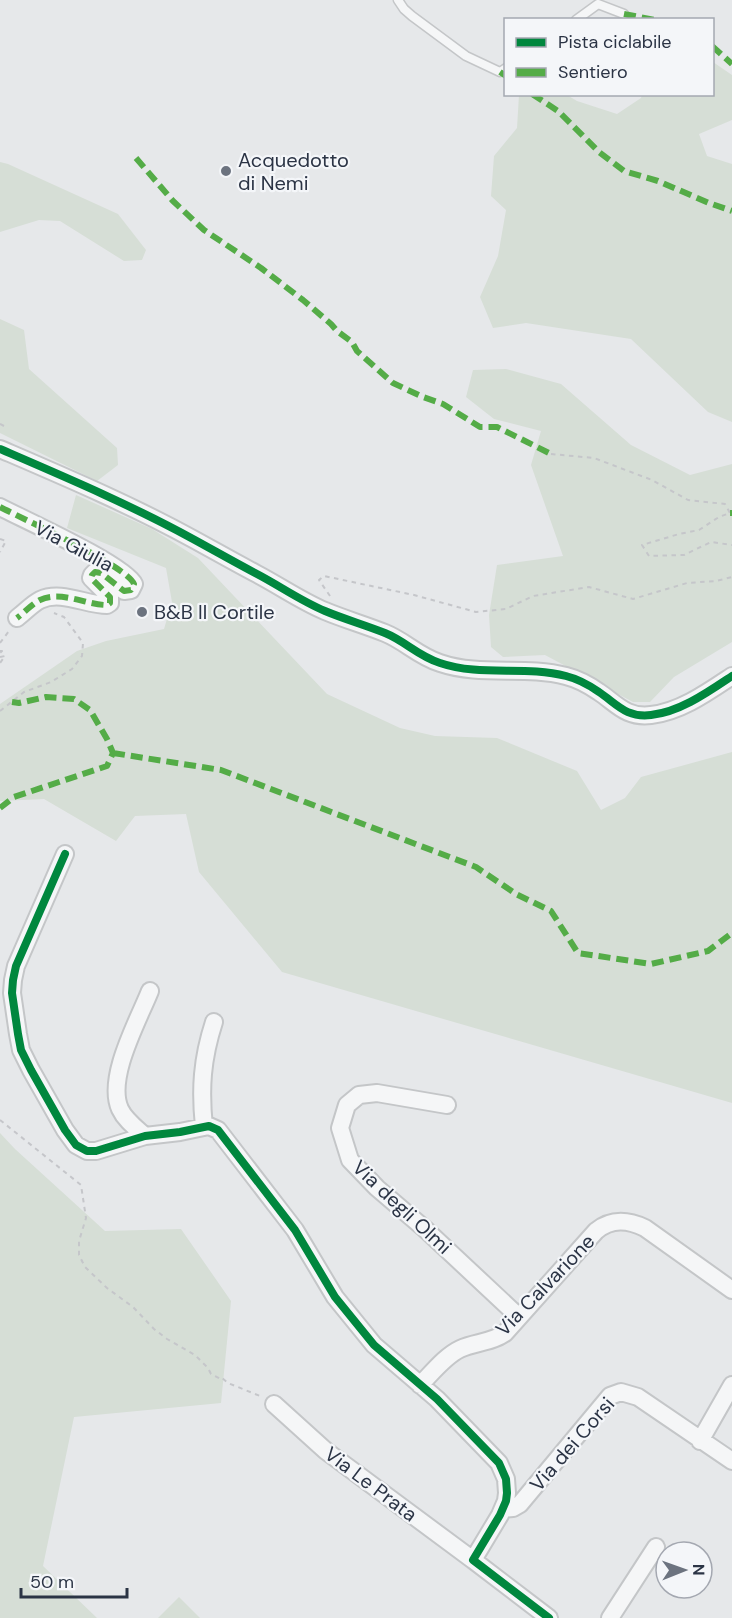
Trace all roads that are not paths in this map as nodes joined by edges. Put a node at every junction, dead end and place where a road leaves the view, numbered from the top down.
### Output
1 (398, 0) edge
2 (624, 14) dead end
3 (579, 18) edge
4 (504, 69) edge
5 (0, 449) edge
6 (0, 507) edge
7 (18, 618) dead end
8 (732, 676) edge
9 (64, 854) dead end
10 (150, 991) dead end
11 (6, 992) edge
12 (214, 1022) dead end
13 (447, 1105) dead end
14 (204, 1126) junction
15 (145, 1136) junction
16 (732, 1290) edge
17 (519, 1317) junction
18 (420, 1385) junction
19 (732, 1385) edge
20 (274, 1404) road end
21 (700, 1441) junction
22 (732, 1461) edge
23 (503, 1509) junction
24 (654, 1550) edge
25 (473, 1560) junction
26 (549, 1618) edge
27 (610, 1618) edge

1 - 4 lane
2 - 3 lane
5 - 8 street
6 - 7 street, Via Giulia
9 - 11 street
10 - 15 street
11 - 15 street
12 - 14 street
13 - 17 street, Via degli Olmi
14 - 15 street
14 - 18 street
16 - 17 street, Via Calvarione
17 - 18 street, Via Calvarione
18 - 23 street
19 - 21 street
20 - 25 street, Via Le Prata
21 - 22 street, Via dei Corsi
21 - 23 street, Via dei Corsi
23 - 25 street
24 - 27 street
25 - 26 street, Via Le Prata

